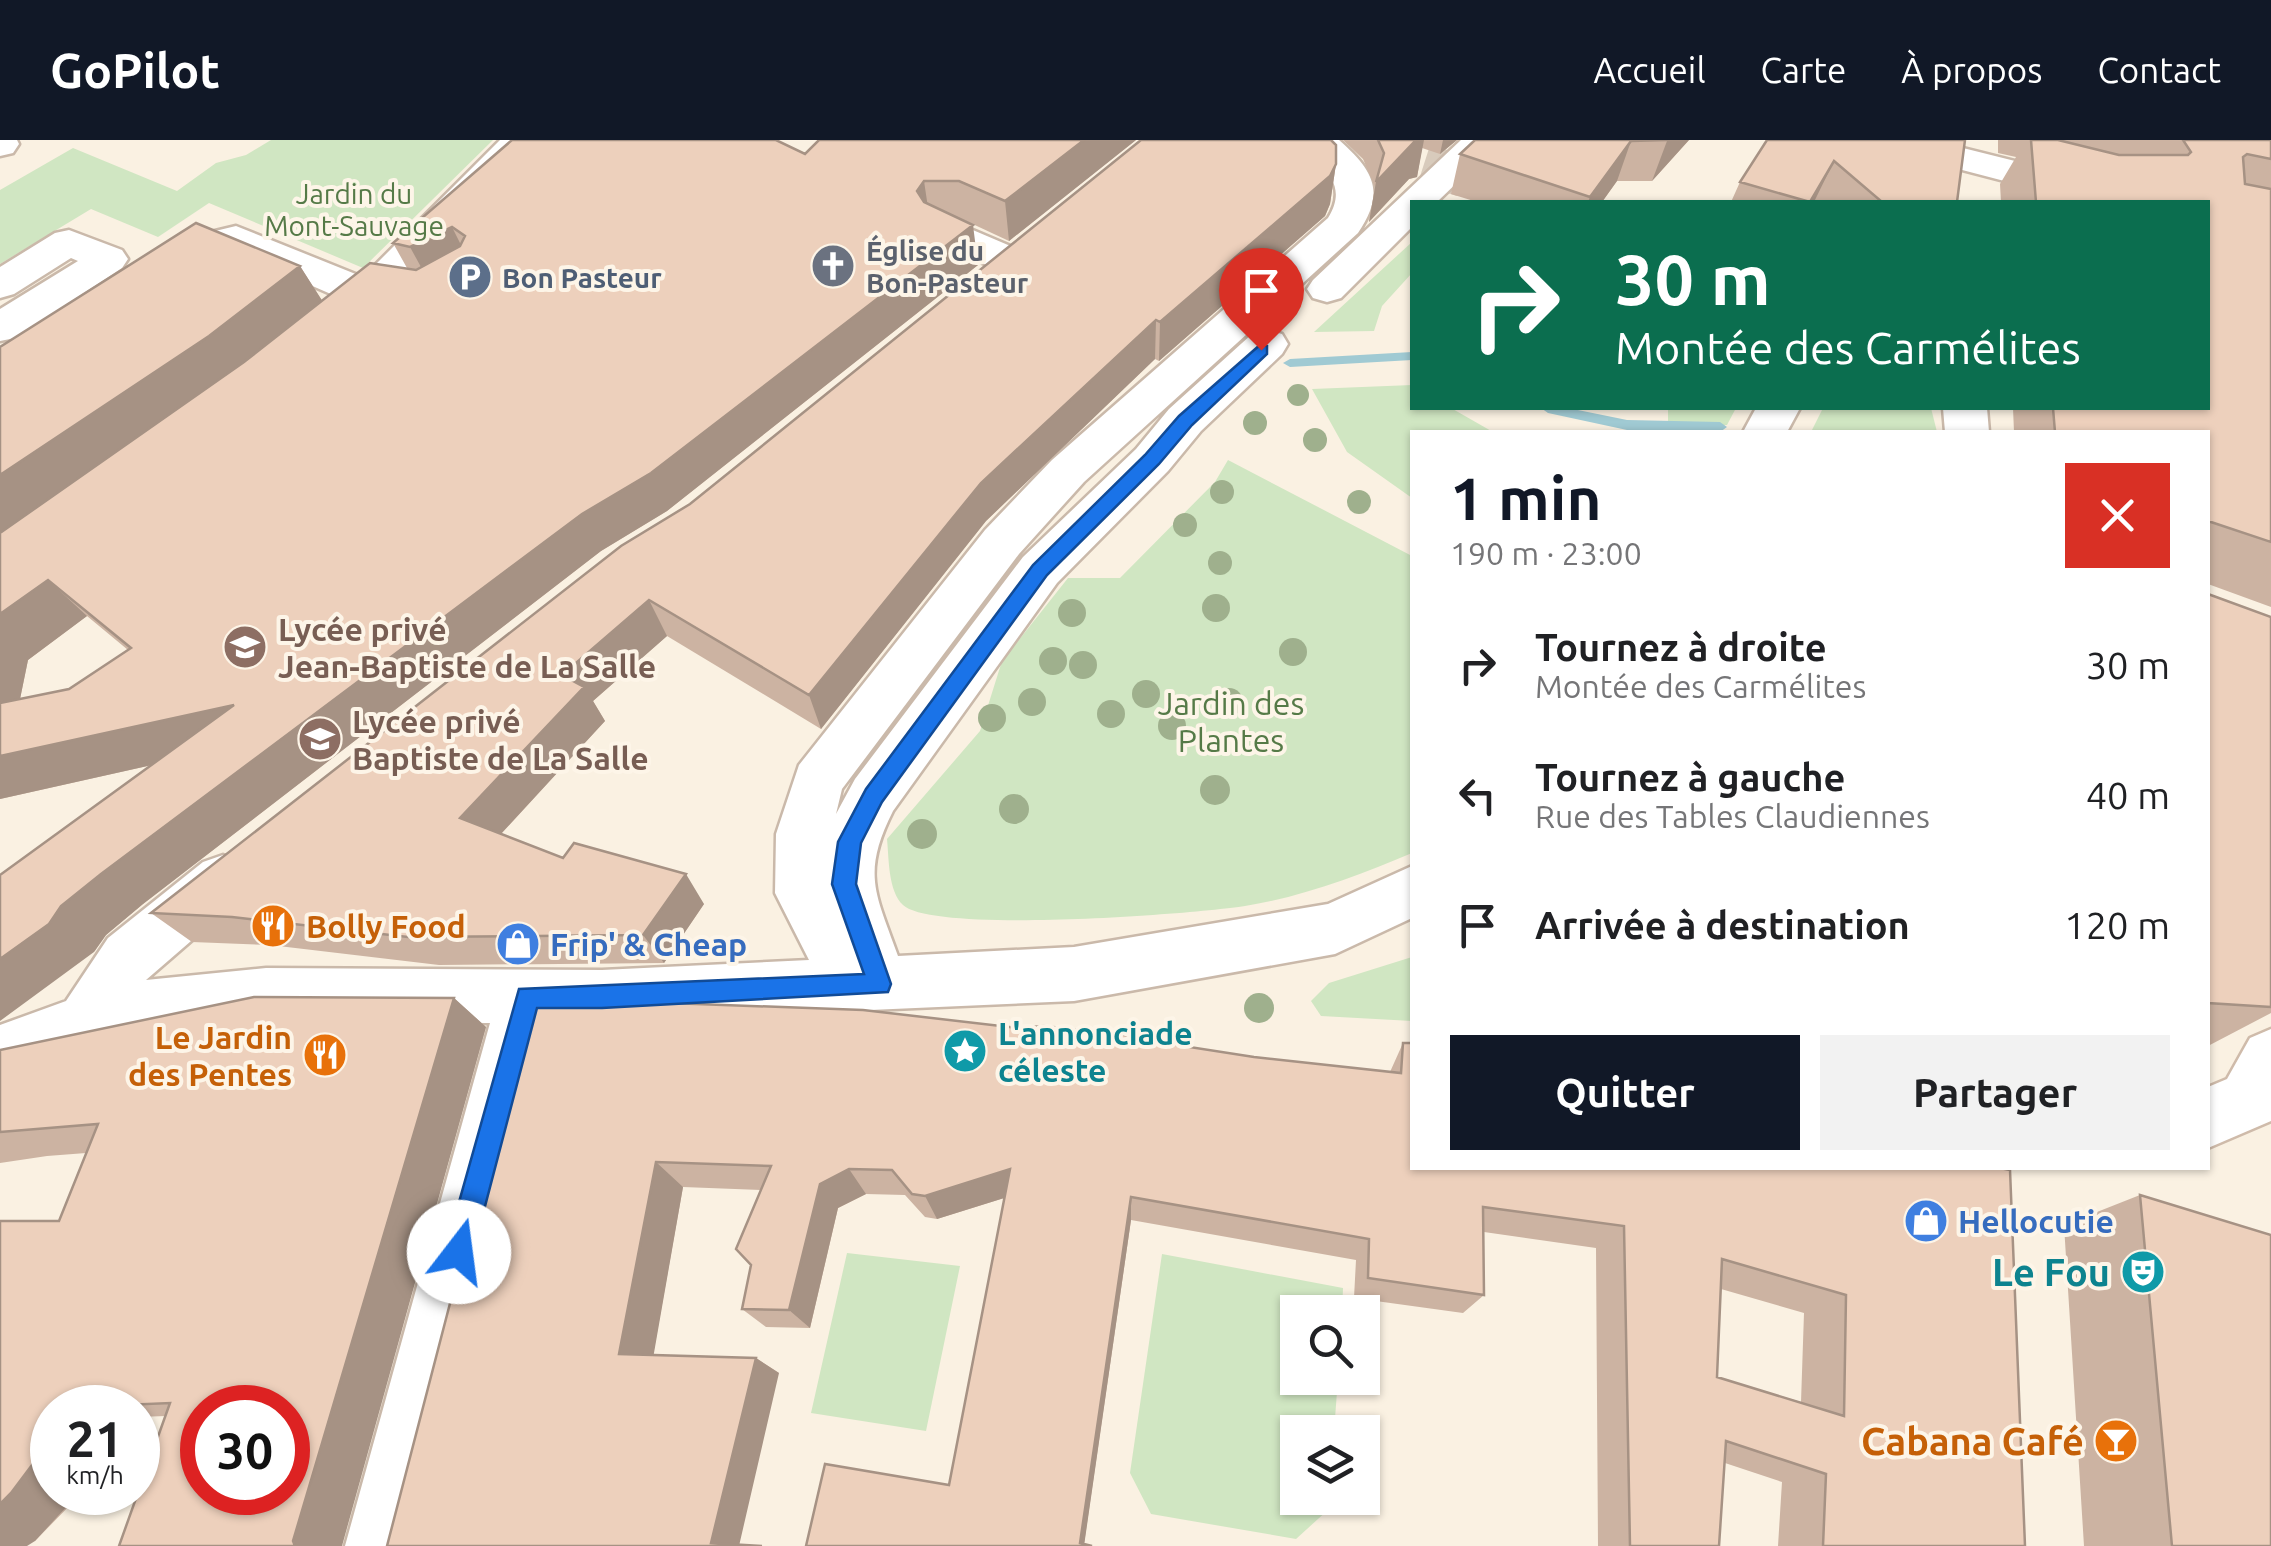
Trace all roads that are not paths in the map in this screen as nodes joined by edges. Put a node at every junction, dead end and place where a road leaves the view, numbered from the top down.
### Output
1 (521, 140) edge
2 (1317, 140) edge
3 (1483, 140) edge
4 (1892, 140) edge
5 (1970, 151) edge
6 (1416, 183) edge
7 (1970, 200) edge
8 (2126, 200) edge
9 (947, 231) edge
10 (0, 285) edge
11 (141, 287) edge
12 (369, 296) junction
13 (968, 298) edge
14 (0, 328) edge
15 (312, 342) edge
16 (258, 851) edge
17 (1410, 892) edge
18 (879, 984) junction
19 (528, 996) junction
20 (86, 1022) junction
21 (0, 1053) edge
22 (2271, 1058) edge
23 (2210, 1117) edge
24 (382, 1546) edge

1 - 12 street
2 - 18 street
3 - 6 street
4 - 5 street
5 - 7 street
5 - 8 street
6 - 18 street
9 - 13 street
10 - 14 street
11 - 12 street
12 - 15 street
16 - 20 street
17 - 18 street
18 - 19 street
19 - 20 street
19 - 24 street
20 - 21 street
22 - 23 street

